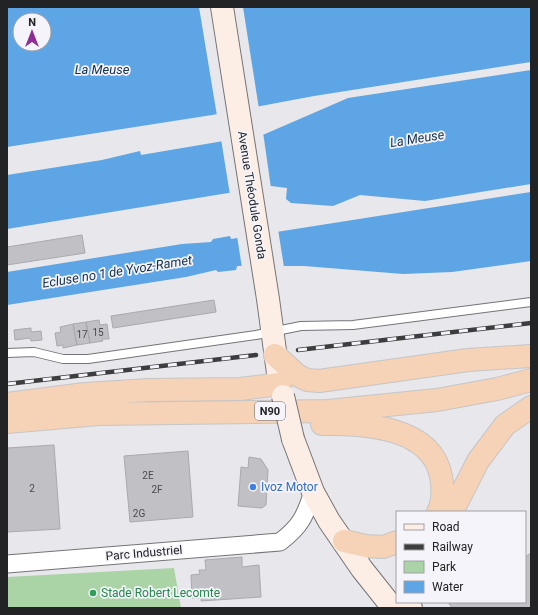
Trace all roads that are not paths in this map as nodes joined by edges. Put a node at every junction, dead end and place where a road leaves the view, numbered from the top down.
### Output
1 (222, 7) edge
2 (531, 302) edge
3 (272, 333) junction
4 (7, 353) edge
5 (275, 355) junction
6 (531, 356) edge
7 (531, 380) edge
8 (281, 390) junction
9 (531, 390) edge
10 (7, 404) edge
11 (531, 407) edge
12 (7, 422) edge
13 (328, 424) junction
14 (7, 435) edge
15 (313, 492) junction
16 (438, 511) edge
17 (453, 511) edge
18 (396, 542) edge
19 (349, 548) junction
20 (396, 556) edge
21 (7, 564) edge
22 (396, 589) edge
23 (393, 608) edge

1 - 3 main road, Avenue Théodule Gonda
2 - 3 lane
3 - 4 lane
3 - 5 main road, Avenue Théodule Gonda
5 - 6 highway
5 - 8 main road, Avenue Théodule Gonda
7 - 12 highway, N90
8 - 10 highway
8 - 15 main road, Avenue Théodule Gonda, bridge
9 - 13 highway, N90
11 - 17 highway
13 - 14 highway, N90
13 - 16 highway
15 - 19 main road, Avenue Théodule Gonda
15 - 21 street, Parc Industriel
18 - 19 highway
19 - 20 highway
19 - 22 main road, Avenue Théodule Gonda
19 - 23 main road, Avenue Théodule Gonda

